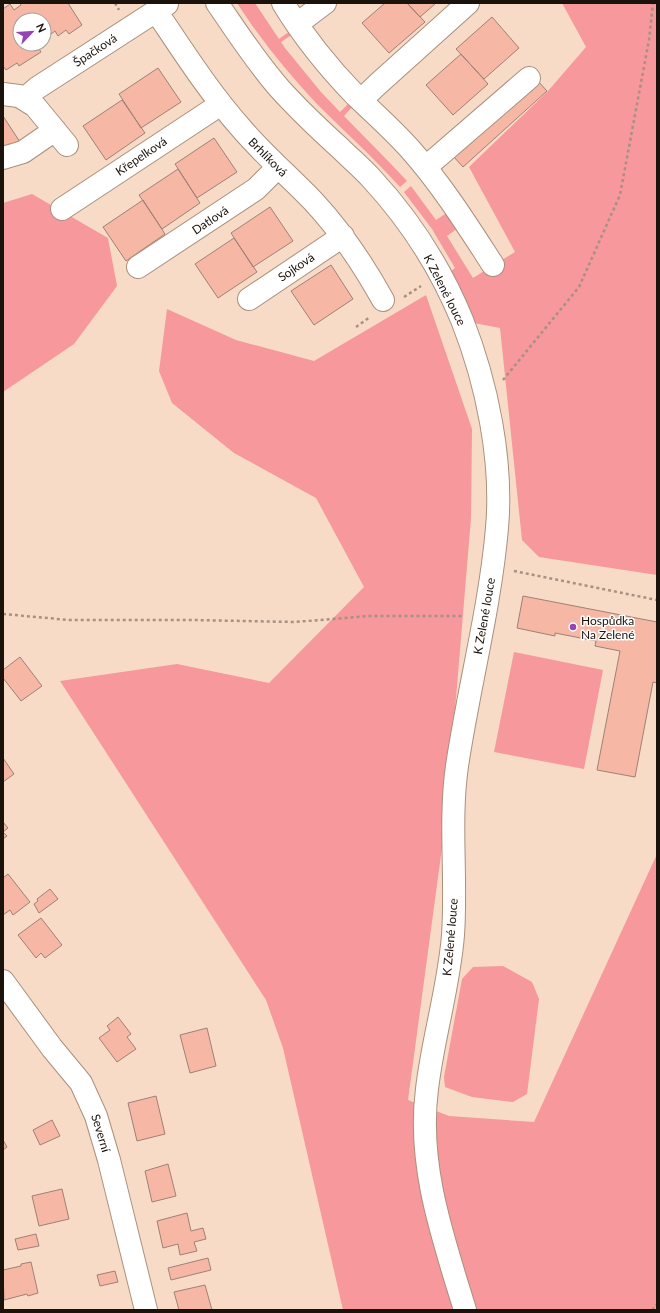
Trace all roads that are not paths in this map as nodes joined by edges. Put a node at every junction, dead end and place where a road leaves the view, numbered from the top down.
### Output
1 (217, 3) edge
2 (283, 3) edge
3 (325, 3) edge
4 (468, 3) edge
5 (162, 7) edge
6 (297, 24) junction
7 (529, 78) dead end
8 (3, 94) edge
9 (361, 100) junction
10 (26, 101) junction
11 (221, 104) junction
12 (3, 158) edge
13 (278, 167) junction
14 (426, 167) junction
15 (62, 209) dead end
16 (343, 236) junction
17 (493, 265) dead end
18 (138, 267) dead end
19 (249, 299) dead end
20 (383, 300) dead end
21 (3, 981) edge
22 (146, 1310) edge
23 (465, 1310) edge

1 - 23 street, K Zelené louce
2 - 6 street
3 - 6 street
4 - 9 street
5 - 10 street, Špačková
5 - 11 street, Brhlíková
6 - 9 street
7 - 14 street
8 - 10 street
9 - 14 street
10 - 12 street
11 - 13 street, Brhlíková
11 - 15 street, Křepelková
13 - 16 street, Brhlíková
13 - 18 street, Datlová
14 - 17 street
16 - 19 street, Sojková
16 - 20 street, Brhlíková
21 - 22 street, Severní

